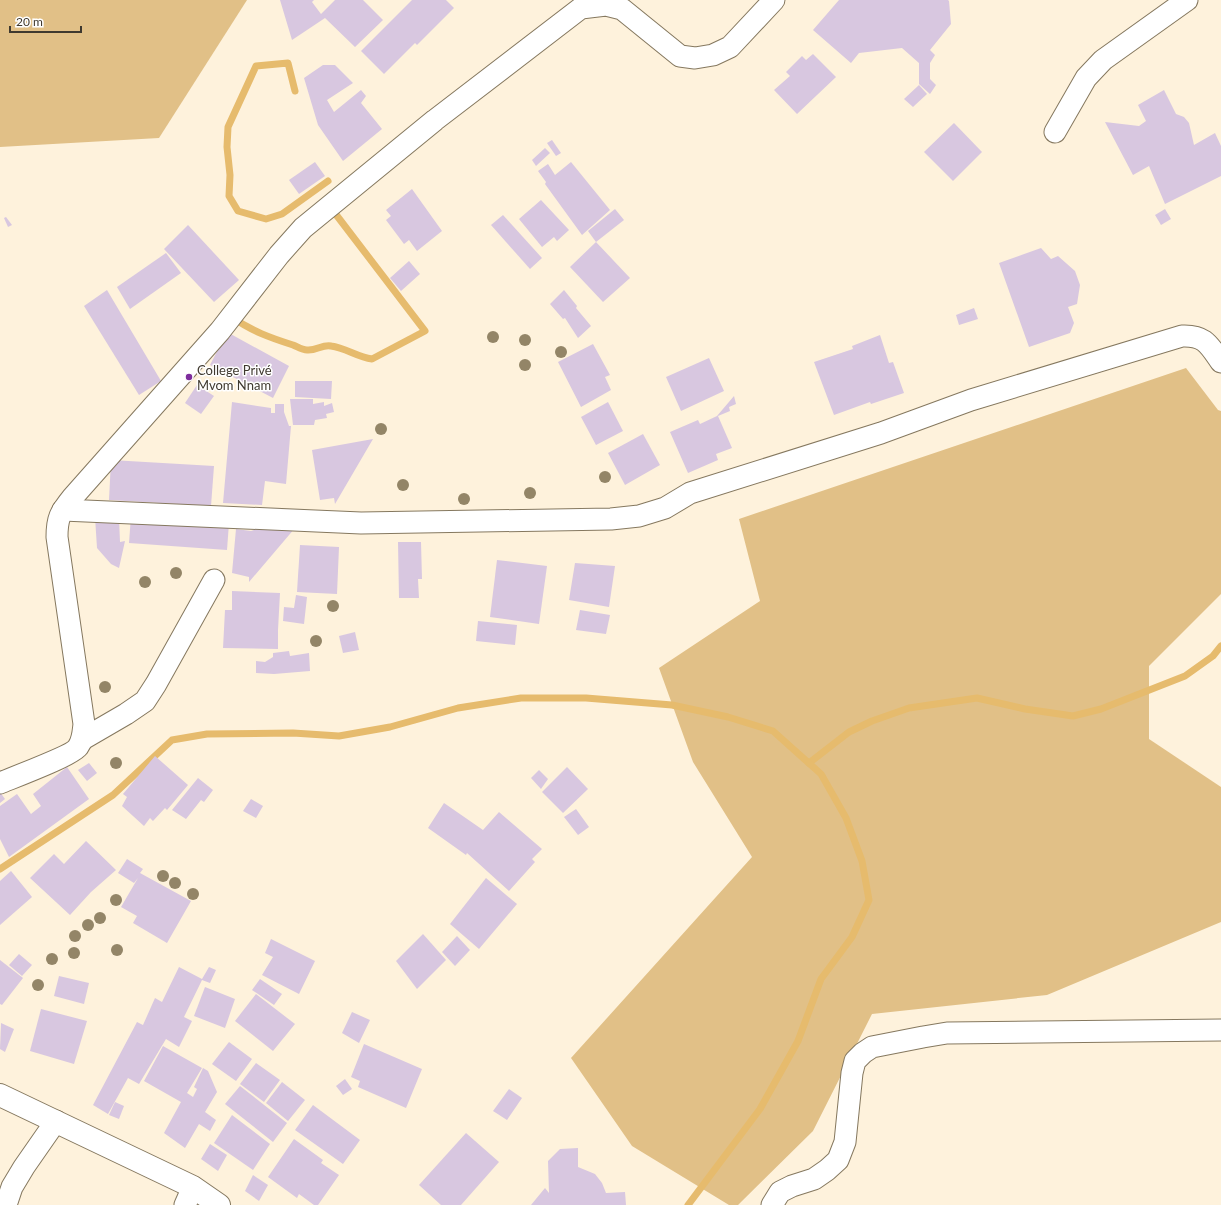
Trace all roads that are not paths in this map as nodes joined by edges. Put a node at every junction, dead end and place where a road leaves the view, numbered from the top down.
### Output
1 (774, 0) edge
2 (1187, 0) edge
3 (620, 5) edge
4 (1055, 132) dead end
5 (1221, 362) edge
6 (63, 510) junction
7 (214, 580) dead end
8 (83, 739) junction
9 (0, 783) edge
10 (1221, 1030) edge
11 (0, 1095) edge
12 (56, 1121) junction
13 (189, 1196) edge
14 (6, 1205) edge
15 (219, 1205) edge
16 (772, 1205) edge

1 - 3 street
2 - 4 street
3 - 6 street
5 - 6 street
6 - 8 street
7 - 8 street
8 - 9 street
10 - 16 street
11 - 12 street
12 - 13 street
12 - 14 street
13 - 15 street

